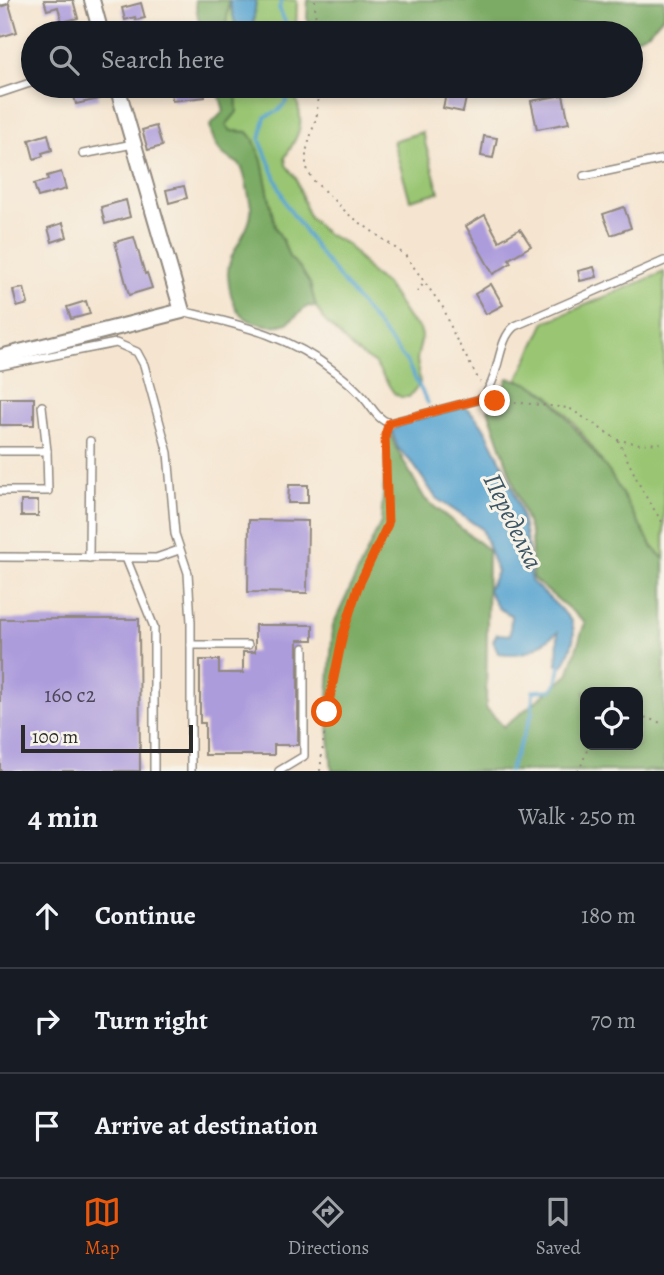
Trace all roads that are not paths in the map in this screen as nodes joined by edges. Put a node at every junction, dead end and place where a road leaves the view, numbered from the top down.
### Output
1 (92, 0) edge
2 (98, 21) edge
3 (21, 86) edge
4 (0, 93) edge
5 (120, 98) edge
6 (133, 144) junction
7 (83, 155) dead end
8 (664, 159) edge
9 (584, 176) dead end
10 (664, 261) edge
11 (182, 311) junction
12 (0, 357) edge
13 (0, 366) edge
14 (42, 406) dead end
15 (90, 441) dead end
16 (0, 451) edge
17 (47, 451) junction
18 (0, 491) edge
19 (179, 550) junction
20 (0, 556) edge
21 (89, 558) junction
22 (126, 558) junction
23 (191, 645) junction
24 (248, 645) dead end
25 (303, 648) dead end
26 (154, 771) edge
27 (191, 771) edge
28 (279, 771) edge

1 - 2 street
3 - 4 lane
5 - 6 street
6 - 7 lane
6 - 11 street
8 - 9 lane
10 - 11 lane
11 - 12 street
13 - 19 lane
14 - 17 lane
15 - 21 lane
16 - 17 lane
17 - 18 lane
19 - 22 lane
19 - 23 lane
20 - 21 lane
21 - 22 lane
22 - 26 lane
23 - 24 lane
23 - 27 lane
25 - 28 lane

